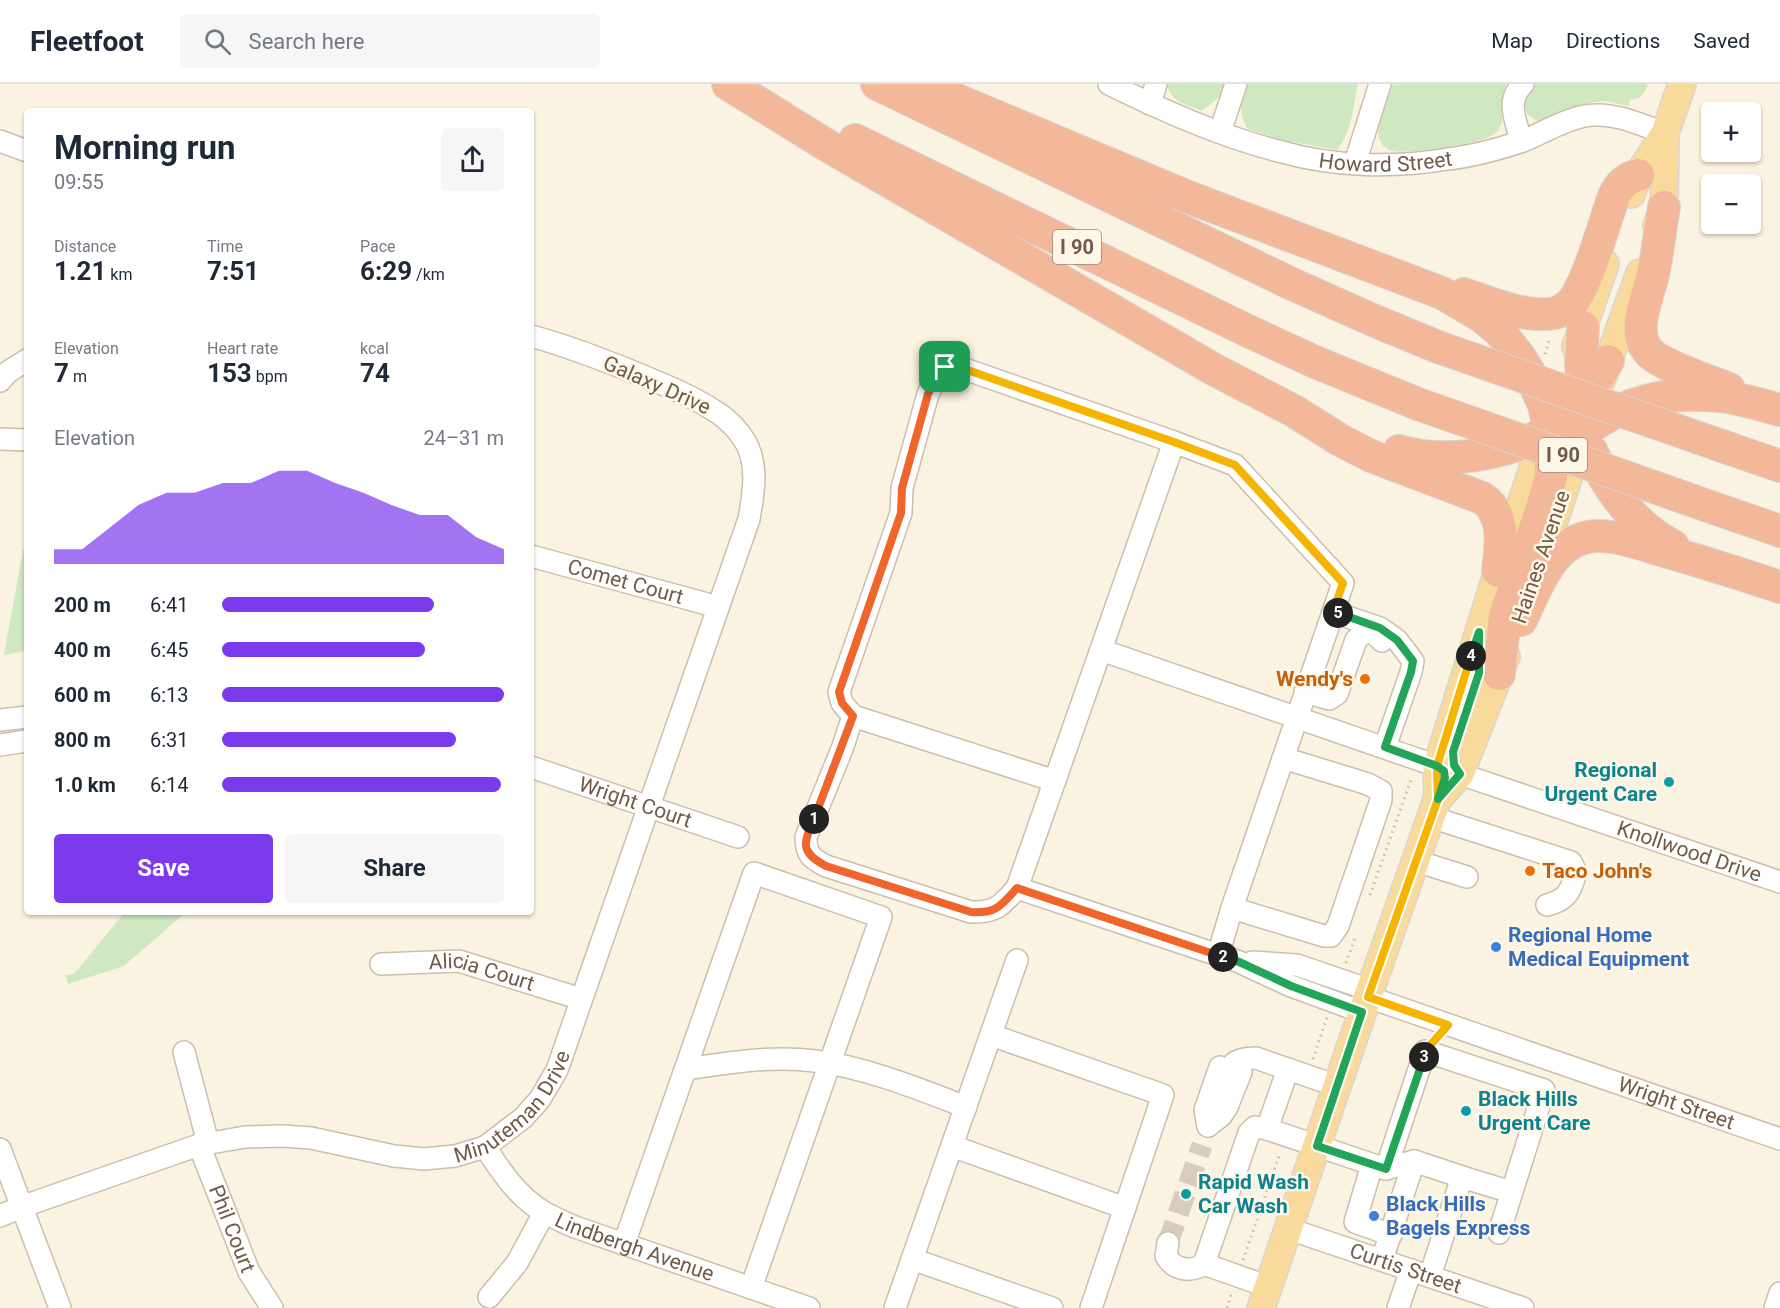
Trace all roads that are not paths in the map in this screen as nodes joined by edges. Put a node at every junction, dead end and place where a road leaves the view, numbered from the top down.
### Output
1 (728, 84) edge
2 (738, 84) edge
3 (876, 84) edge
4 (919, 84) edge
5 (1109, 84) edge
6 (1236, 84) edge
7 (1380, 84) edge
8 (1523, 84) edge
9 (1682, 84) edge
10 (1153, 94) edge
11 (1220, 132) junction
12 (1665, 133) junction
13 (0, 141) edge
14 (1521, 141) junction
15 (24, 150) edge
16 (1355, 164) junction
17 (1638, 176) junction
18 (1664, 207) junction
19 (1355, 259) junction
20 (1583, 327) junction
21 (534, 337) edge
22 (1608, 361) joint
23 (24, 362) edge
24 (3, 372) edge
25 (1780, 410) edge
26 (1294, 411) junction
27 (1585, 421) junction
28 (1549, 436) junction
29 (0, 440) edge
30 (24, 440) edge
31 (1174, 442) junction
32 (1780, 466) edge
33 (1522, 501) joint
34 (1780, 531) edge
35 (534, 557) edge
36 (1715, 565) junction
37 (1498, 571) junction
38 (1780, 587) edge
39 (718, 608) junction
40 (1333, 612) junction
41 (1519, 623) junction
42 (1101, 650) junction
43 (1411, 672) junction
44 (1499, 674) junction
45 (1305, 692) junction
46 (853, 716) junction
47 (24, 717) edge
48 (1296, 717) junction
49 (0, 720) edge
50 (24, 741) edge
51 (0, 745) edge
52 (1385, 747) junction
53 (1283, 758) junction
54 (534, 769) edge
55 (1448, 770) junction
56 (1055, 781) junction
57 (650, 807) junction
58 (1435, 808) junction
59 (738, 837) dead end
60 (1416, 861) junction
61 (1467, 877) dead end
62 (1780, 882) edge
63 (1017, 888) junction
64 (1547, 905) dead end
65 (1232, 908) junction
66 (1227, 958) junction
67 (1017, 960) dead end
68 (381, 964) dead end
69 (581, 999) junction
70 (1367, 1000) junction
71 (1448, 1025) junction
72 (991, 1035) junction
73 (1425, 1051) junction
74 (184, 1052) dead end
75 (1260, 1060) junction
76 (830, 1063) junction
77 (1559, 1063) junction
78 (686, 1069) junction
79 (1288, 1070) junction
80 (1337, 1086) junction
81 (1544, 1090) junction
82 (966, 1107) junction
83 (1268, 1129) junction
84 (1780, 1139) edge
85 (203, 1144) junction
86 (952, 1146) junction
87 (1317, 1146) junction
88 (485, 1147) junction
89 (0, 1149) edge
90 (1414, 1161) junction
91 (1379, 1167) junction
92 (1462, 1177) junction
93 (1511, 1192) junction
94 (21, 1207) junction
95 (1125, 1208) junction
96 (544, 1213) junction
97 (0, 1216) edge
98 (1289, 1229) junction
99 (1499, 1233) dead end
100 (1390, 1235) junction
101 (1168, 1243) tunnel mouth
102 (624, 1244) junction
103 (912, 1259) junction
104 (1382, 1260) junction
105 (1204, 1264) junction
106 (1420, 1273) junction
107 (751, 1288) junction
108 (1780, 1293) edge
109 (489, 1297) dead end
110 (1265, 1297) edge
111 (796, 1306) edge
112 (60, 1308) edge
113 (272, 1308) edge
114 (895, 1308) edge
115 (1052, 1308) edge
116 (1091, 1308) edge
117 (1398, 1308) edge
118 (1523, 1308) edge
119 (1775, 1308) edge

1 - 26 highway
2 - 34 highway, I 90, bridge
3 - 32 highway, bridge
4 - 19 highway
5 - 10 street, Howard Street
6 - 11 street
7 - 16 street
8 - 14 street
9 - 12 main road
10 - 11 street, Howard Street
11 - 16 street, Howard Street
12 - 14 street, Howard Street
12 - 17 main road
12 - 18 main road
13 - 15 street
14 - 16 street, Howard Street
17 - 19 highway
17 - 20 main road
18 - 22 main road
18 - 25 highway
19 - 28 highway
20 - 27 highway
20 - 28 main road
21 - 39 street, Galaxy Drive
22 - 27 highway
23 - 24 street
25 - 27 highway
26 - 28 highway
26 - 37 highway
27 - 28 highway
27 - 36 highway
27 - 41 main road, Haines Avenue
28 - 33 highway
28 - 44 highway
29 - 30 street
31 - 40 street
31 - 42 street
31 - 46 street
33 - 37 main road, Haines Avenue
35 - 39 street, Comet Court
36 - 38 highway
36 - 41 highway
37 - 55 main road, Haines Avenue
39 - 57 street, Minuteman Drive
40 - 43 street
40 - 45 street
41 - 44 main road, Haines Avenue
42 - 48 street, Knollwood Drive
42 - 56 street
43 - 45 street
43 - 52 street
44 - 55 main road, Haines Avenue
45 - 48 street
46 - 56 street
46 - 63 street
47 - 49 street
48 - 52 street, Knollwood Drive
48 - 53 street
50 - 51 street
52 - 55 street, Knollwood Drive
53 - 65 street
53 - 65 street
54 - 57 street, Wright Court
55 - 58 main road
55 - 62 street, Knollwood Drive
56 - 63 street
57 - 59 street, Wright Court
57 - 69 street, Minuteman Drive
58 - 60 main road
58 - 64 street
60 - 61 street
60 - 70 main road
63 - 66 street, Wright Street
65 - 66 street
66 - 70 street, Wright Street
67 - 72 street
68 - 69 street, Alicia Court
69 - 88 street, Minuteman Drive
70 - 71 street, Wright Street
70 - 80 main road
71 - 73 street
71 - 77 street, Wright Street
72 - 82 street
72 - 95 street
73 - 81 street
73 - 91 street
74 - 85 street, Phil Court
75 - 75 street
75 - 79 street
76 - 78 street
76 - 78 street
76 - 82 street
76 - 107 street
77 - 81 street
77 - 84 street, Wright Street
78 - 102 street
79 - 80 street
79 - 83 street
80 - 87 main road
81 - 93 street
82 - 86 street
83 - 87 street
83 - 105 street
85 - 88 street, Minuteman Drive
85 - 94 street, Minuteman Drive
85 - 113 street, Phil Court
86 - 95 street
86 - 103 street
87 - 91 street
87 - 98 main road
88 - 96 street, Lindbergh Avenue
89 - 94 street
90 - 91 street
90 - 92 street
90 - 100 street
91 - 100 street
92 - 93 street
92 - 106 street
93 - 99 street
94 - 97 street, Minuteman Drive
94 - 112 street
95 - 116 street
96 - 102 street, Lindbergh Avenue
96 - 109 street
98 - 104 street, Curtis Street
98 - 110 main road
100 - 104 street
101 - 105 street
102 - 107 street, Lindbergh Avenue
103 - 114 street
103 - 115 street
104 - 106 street, Curtis Street
105 - 110 street
106 - 117 street
106 - 118 street, Curtis Street
107 - 111 street, Lindbergh Avenue
108 - 119 street

